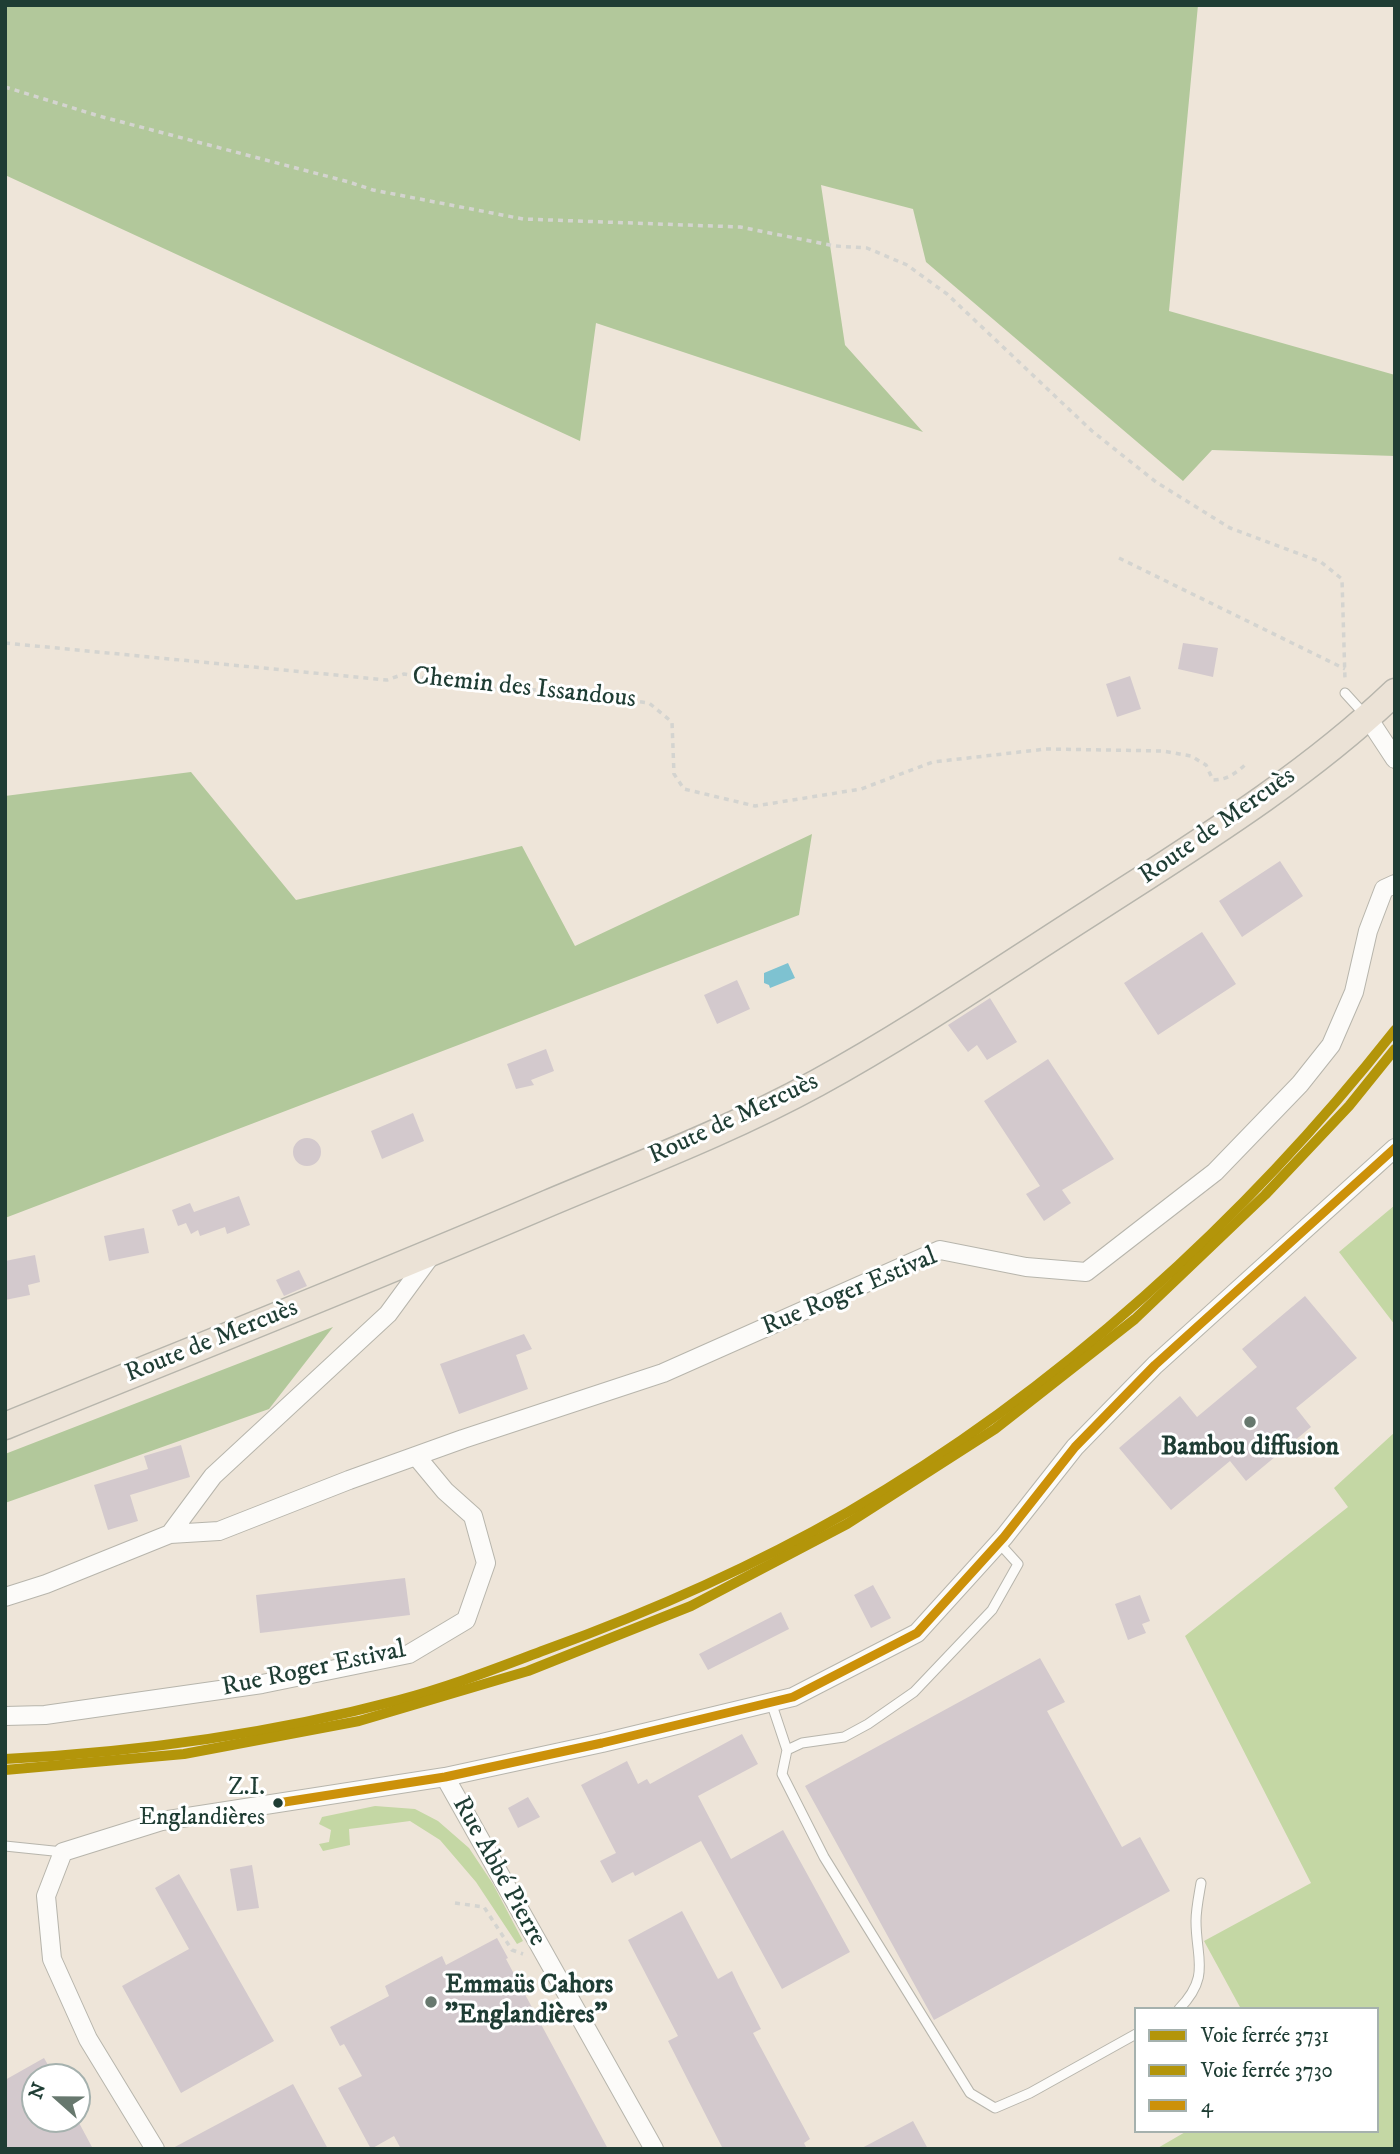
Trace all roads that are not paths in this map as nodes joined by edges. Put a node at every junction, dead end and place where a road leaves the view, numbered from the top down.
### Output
1 (1395, 692) edge
2 (1345, 693) road end
3 (1368, 718) junction
4 (1395, 759) edge
5 (1395, 884) edge
6 (1395, 1148) edge
7 (433, 1253) junction
8 (5, 1426) edge
9 (416, 1456) junction
10 (170, 1534) junction
11 (999, 1544) junction
12 (5, 1597) edge
13 (771, 1702) junction
14 (5, 1716) edge
15 (787, 1750) junction
16 (445, 1777) junction
17 (5, 1846) edge
18 (63, 1852) junction
19 (1201, 1883) dead end
20 (1181, 2007) edge
21 (1134, 2035) edge
22 (155, 2149) edge
23 (654, 2149) edge

1 - 3 main road, Route de Mercuès
2 - 3 lane
3 - 4 street
3 - 7 main road, Route de Mercuès
5 - 9 street, Rue Roger Estival
6 - 11 street
7 - 8 main road, Route de Mercuès
7 - 10 street
9 - 10 street, Rue Roger Estival
9 - 14 street, Rue Roger Estival
10 - 12 street, Rue Roger Estival
11 - 13 street
11 - 15 lane
13 - 15 lane
13 - 16 street
15 - 21 lane
16 - 18 street
16 - 23 street, Rue Abbé Pierre
17 - 18 lane
18 - 22 street
19 - 20 lane

